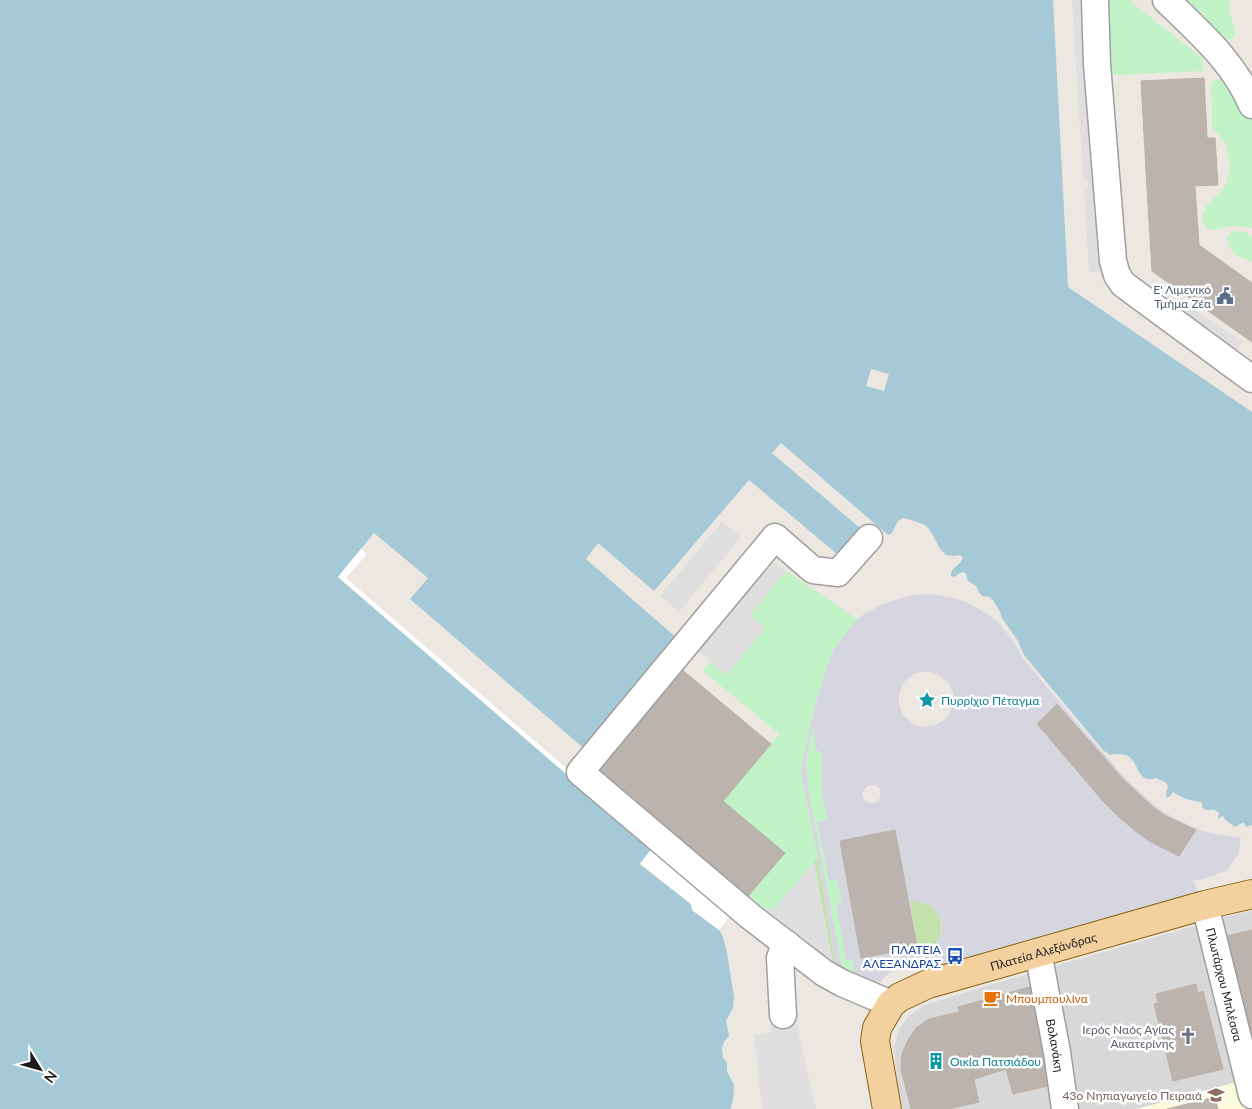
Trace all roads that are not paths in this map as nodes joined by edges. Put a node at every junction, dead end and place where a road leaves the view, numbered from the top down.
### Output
1 (1095, 0) edge
2 (1172, 5) edge
3 (1252, 105) edge
4 (1251, 377) edge
5 (868, 538) dead end
6 (1252, 894) edge
7 (1205, 905) junction
8 (787, 944) junction
9 (1038, 952) junction
10 (891, 1004) junction
11 (783, 1015) dead end
12 (1252, 1095) edge
13 (887, 1109) edge
14 (1065, 1109) edge

1 - 4 street
2 - 3 street
5 - 8 street
6 - 7 main road, Πλατεία Αλεξάνδρας
7 - 9 main road, Πλατεία Αλεξάνδρας
7 - 12 street, Πλωτάρχου Μπλέσσα
8 - 10 street
8 - 11 street
9 - 10 main road, Πλατεία Αλεξάνδρας
9 - 14 street, Βολανάκη
10 - 13 main road, Πλατεία Αλεξάνδρας

